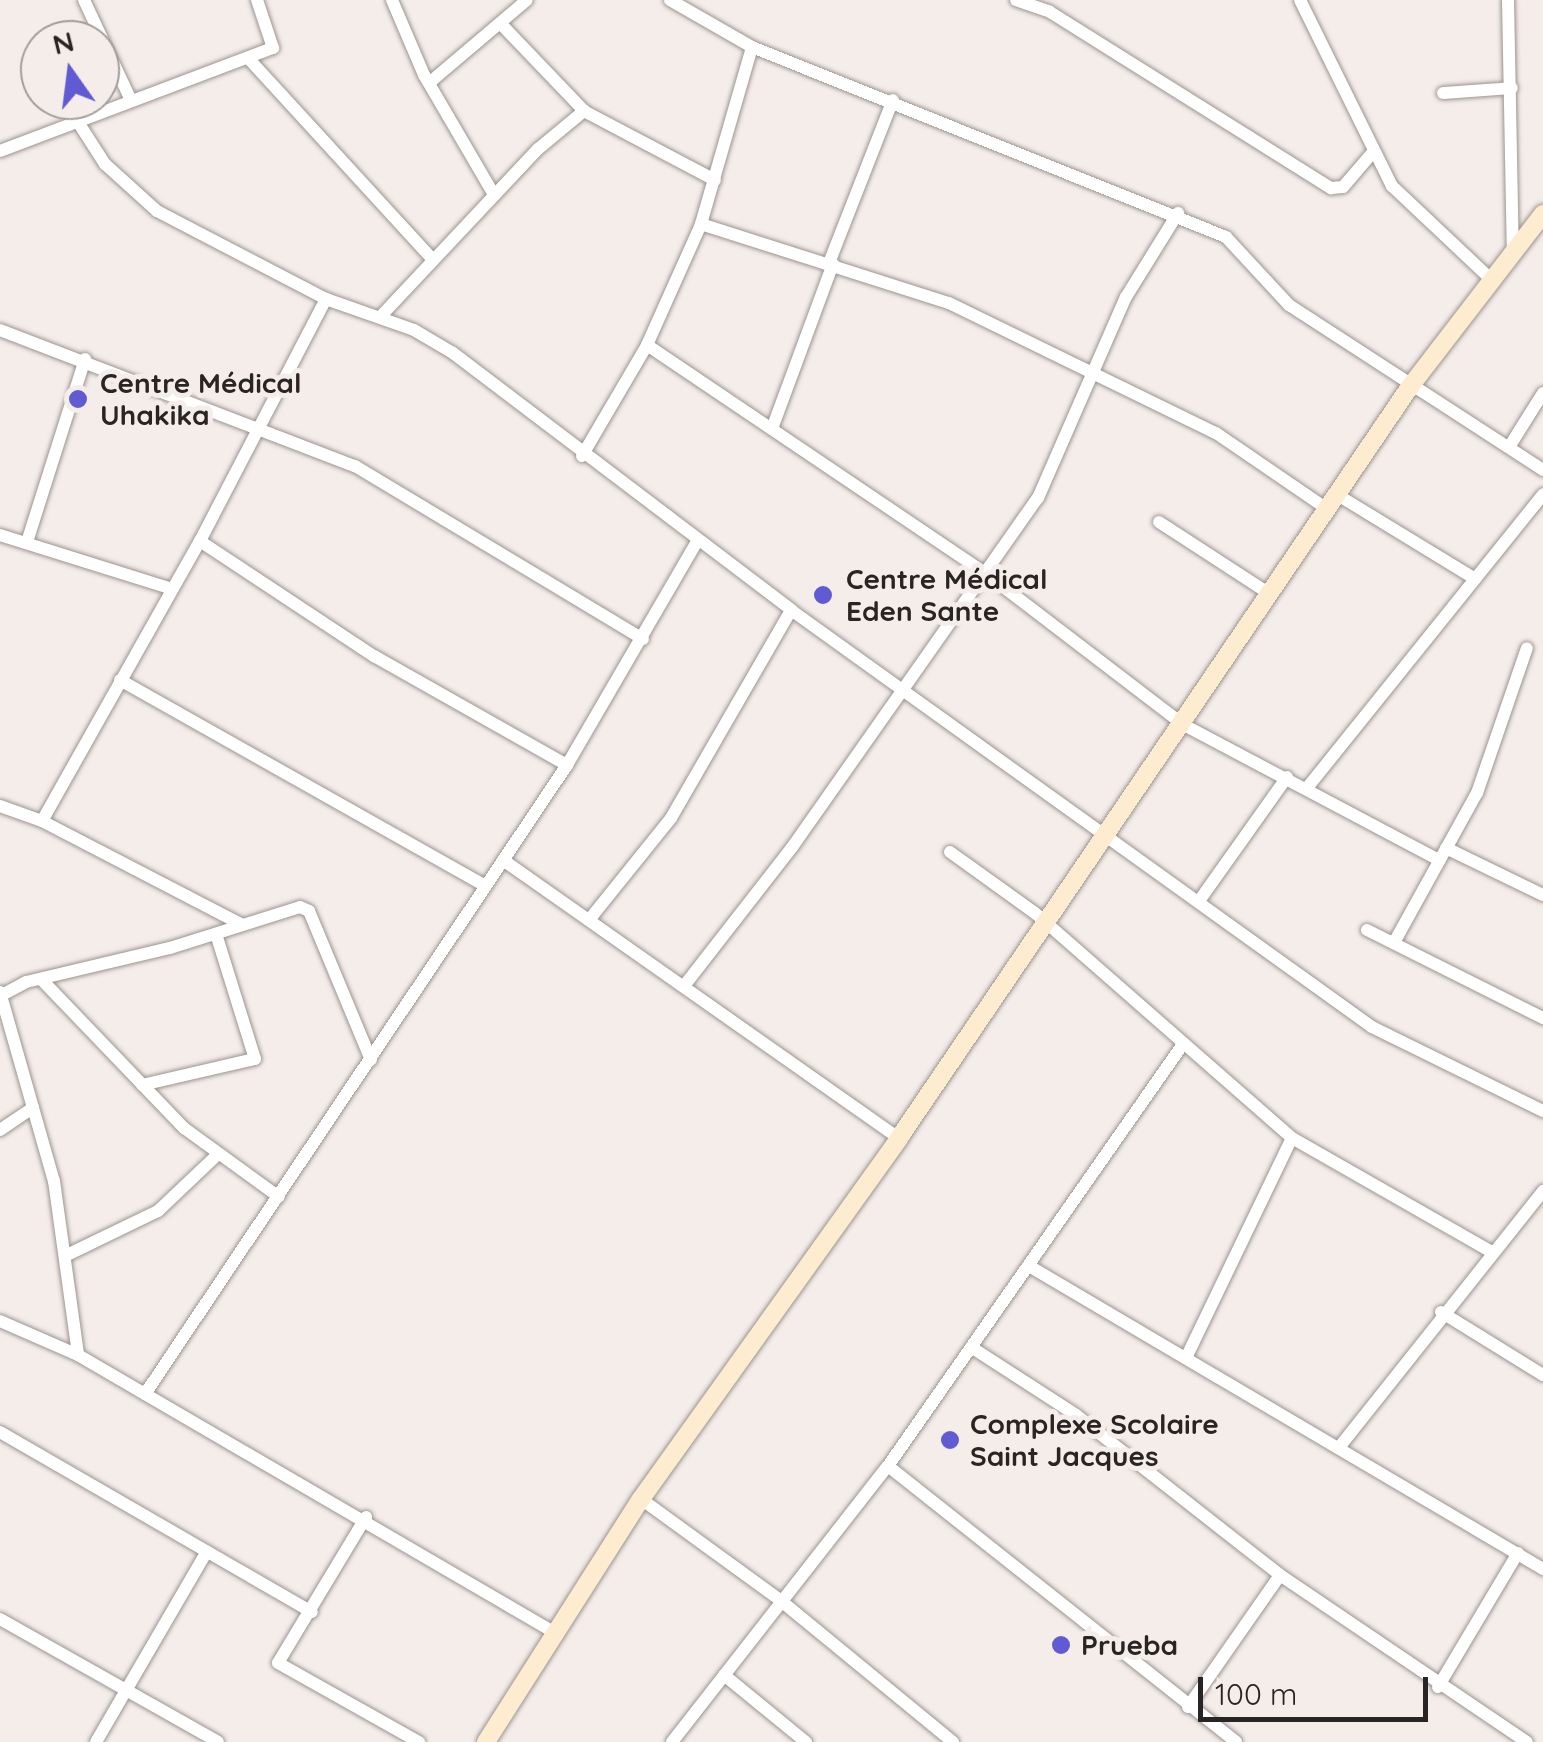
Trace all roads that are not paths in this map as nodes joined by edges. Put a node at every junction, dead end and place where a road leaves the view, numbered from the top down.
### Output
1 (84, 0) edge
2 (256, 0) edge
3 (392, 0) edge
4 (527, 0) edge
5 (670, 0) edge
6 (1016, 0) edge
7 (1300, 0) edge
8 (1508, 0) edge
9 (1054, 6) edge
10 (500, 23) junction
11 (752, 47) junction
12 (248, 58) junction
13 (429, 84) junction
14 (1512, 88) junction
15 (1443, 92) dead end
16 (130, 98) junction
17 (893, 100) junction
18 (120, 102) edge
19 (584, 110) junction
20 (71, 120) edge
21 (77, 120) edge
22 (0, 151) edge
23 (1373, 152) junction
24 (715, 180) junction
25 (494, 195) junction
26 (1178, 213) junction
27 (1543, 214) edge
28 (701, 224) junction
29 (1512, 256) junction
30 (431, 258) junction
31 (831, 264) junction
32 (1494, 282) junction
33 (326, 299) junction
34 (381, 316) junction
35 (0, 330) edge
36 (647, 345) junction
37 (85, 359) junction
38 (1091, 371) junction
39 (1409, 388) junction
40 (1543, 393) edge
41 (773, 426) junction
42 (258, 431) junction
43 (1511, 444) junction
44 (582, 456) junction
45 (1543, 470) edge
46 (1543, 494) edge
47 (1332, 502) junction
48 (1159, 522) dead end
49 (0, 535) edge
50 (698, 540) junction
51 (200, 541) junction
52 (26, 542) junction
53 (985, 574) junction
54 (1474, 579) junction
55 (172, 589) junction
56 (1270, 594) junction
57 (791, 610) junction
58 (642, 639) junction
59 (1527, 648) dead end
60 (120, 680) junction
61 (902, 690) junction
62 (1184, 725) junction
63 (567, 766) junction
64 (1287, 777) junction
65 (1308, 788) junction
66 (0, 806) edge
67 (42, 820) junction
68 (1108, 834) junction
69 (950, 852) dead end
70 (1442, 854) junction
71 (504, 860) junction
72 (484, 885) junction
73 (1543, 895) edge
74 (1199, 900) junction
75 (589, 920) junction
76 (241, 924) junction
77 (1047, 924) junction
78 (1367, 930) dead end
79 (216, 934) junction
80 (1396, 940) junction
81 (41, 979) junction
82 (684, 986) junction
83 (0, 995) edge
84 (1543, 1018) edge
85 (1183, 1044) junction
86 (371, 1060) junction
87 (142, 1085) junction
88 (32, 1108) junction
89 (1543, 1111) edge
90 (0, 1130) edge
91 (899, 1138) junction
92 (1292, 1138) junction
93 (218, 1154) junction
94 (1543, 1192) edge
95 (279, 1197) junction
96 (1492, 1252) junction
97 (69, 1254) junction
98 (1028, 1266) junction
99 (1442, 1312) junction
100 (0, 1321) edge
101 (971, 1347) junction
102 (78, 1355) junction
103 (1186, 1358) junction
104 (1543, 1375) edge
105 (145, 1394) junction
106 (0, 1432) edge
107 (1342, 1445) junction
108 (888, 1466) junction
109 (641, 1499) junction
110 (366, 1518) junction
111 (1518, 1553) junction
112 (205, 1555) junction
113 (1543, 1568) edge
114 (1280, 1575) junction
115 (780, 1600) junction
116 (312, 1612) junction
117 (0, 1620) edge
118 (557, 1634) junction
119 (724, 1674) junction
120 (125, 1686) junction
121 (1438, 1687) junction
122 (1188, 1707) junction
123 (96, 1742) edge
124 (218, 1742) edge
125 (419, 1742) edge
126 (486, 1742) edge
127 (672, 1742) edge
128 (806, 1742) edge
129 (953, 1742) edge
130 (1236, 1742) edge
131 (1527, 1742) edge

1 - 16 street
2 - 12 street
3 - 13 street
4 - 10 street
5 - 11 street
6 - 9 street
7 - 23 street
8 - 14 street
9 - 23 street
10 - 13 street
10 - 19 street
11 - 17 street
11 - 24 street
12 - 16 street
12 - 30 street
13 - 25 street
14 - 15 street
14 - 29 street
16 - 18 street
17 - 26 street
17 - 31 street
19 - 24 street
19 - 25 street
20 - 22 street
21 - 33 street
23 - 32 street
24 - 28 street
25 - 30 street
26 - 38 street
26 - 39 street
27 - 29 street
28 - 31 street
28 - 36 street
29 - 32 street
30 - 34 street
31 - 38 street
31 - 41 street
32 - 39 street
33 - 34 street
33 - 42 street
34 - 44 street
35 - 37 street
36 - 41 street
36 - 44 street
37 - 42 street
37 - 52 street
38 - 47 street
38 - 53 street
39 - 43 street
39 - 47 street
40 - 43 street
41 - 53 street
42 - 51 street
42 - 58 street
43 - 45 street
44 - 50 street
46 - 54 street
47 - 54 street
47 - 56 street
48 - 56 street
49 - 52 street
50 - 57 street
50 - 58 street
51 - 55 street
51 - 63 street
52 - 55 street
53 - 61 street
53 - 62 street
54 - 65 street
55 - 60 street
56 - 62 street
57 - 61 street
57 - 75 street
58 - 63 street
59 - 70 street
60 - 67 street
60 - 72 street
61 - 68 street
61 - 82 street
62 - 64 street
62 - 68 street
63 - 71 street
64 - 65 street
64 - 74 street
65 - 70 street
66 - 67 street
67 - 76 street
68 - 74 street
68 - 77 street
69 - 77 street
70 - 73 street
70 - 80 street
71 - 72 street
71 - 75 street
72 - 86 street
74 - 89 street
75 - 82 street
76 - 79 street
76 - 86 street
77 - 85 street
77 - 91 street
78 - 80 street
79 - 81 street
79 - 87 street
80 - 84 street
81 - 83 street
81 - 87 street
82 - 91 street
83 - 88 street
85 - 92 street
85 - 98 street
86 - 95 street
87 - 93 street
88 - 90 street
88 - 97 street
91 - 109 street
92 - 96 street
92 - 103 street
93 - 95 street
93 - 97 street
94 - 96 street
95 - 105 street
96 - 99 street
97 - 102 street
98 - 101 street
98 - 103 street
99 - 104 street
99 - 107 street
100 - 102 street
101 - 108 street
101 - 114 street
102 - 105 street
103 - 107 street
105 - 110 street
106 - 112 street
107 - 111 street
108 - 115 street
108 - 122 street
109 - 115 street
109 - 118 street
110 - 116 street
110 - 118 street
111 - 113 street
111 - 121 street
112 - 116 street
112 - 120 street
114 - 121 street
114 - 122 street
115 - 119 street
115 - 129 street
116 - 125 street
117 - 120 street
118 - 126 street
119 - 127 street
119 - 128 street
120 - 123 street
120 - 124 street
121 - 131 street
122 - 130 street

